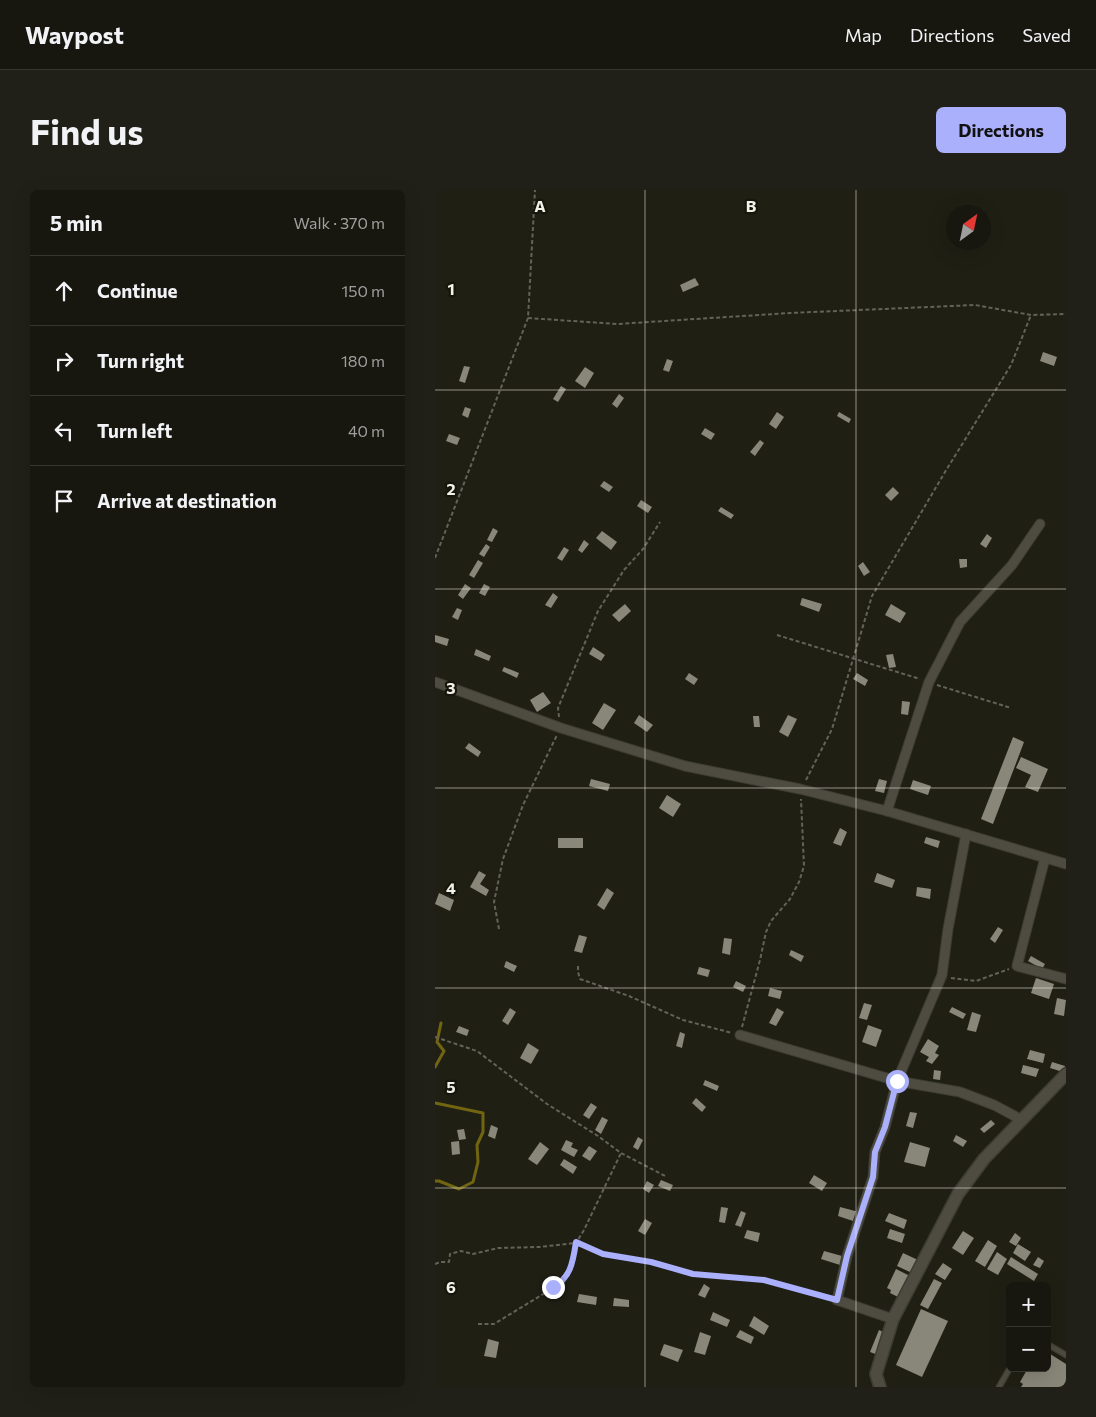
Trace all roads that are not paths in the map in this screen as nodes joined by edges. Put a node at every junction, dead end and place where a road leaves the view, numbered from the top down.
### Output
1 (1040, 524) dead end
2 (435, 682) edge
3 (887, 811) junction
4 (966, 834) junction
5 (1045, 858) junction
6 (1066, 864) edge
7 (1066, 979) edge
8 (740, 1035) road end
9 (1066, 1074) edge
10 (897, 1081) junction
11 (1022, 1120) junction
12 (893, 1319) junction
13 (1051, 1346) edge
14 (1066, 1355) edge
15 (1008, 1372) edge
16 (880, 1387) edge
17 (999, 1387) edge

1 - 3 street
2 - 3 street
3 - 4 street
4 - 5 street
4 - 10 street
5 - 6 street
5 - 7 street
8 - 10 street
9 - 11 street
10 - 11 street
10 - 12 street
11 - 12 street
12 - 16 street
13 - 14 lane
15 - 17 lane

